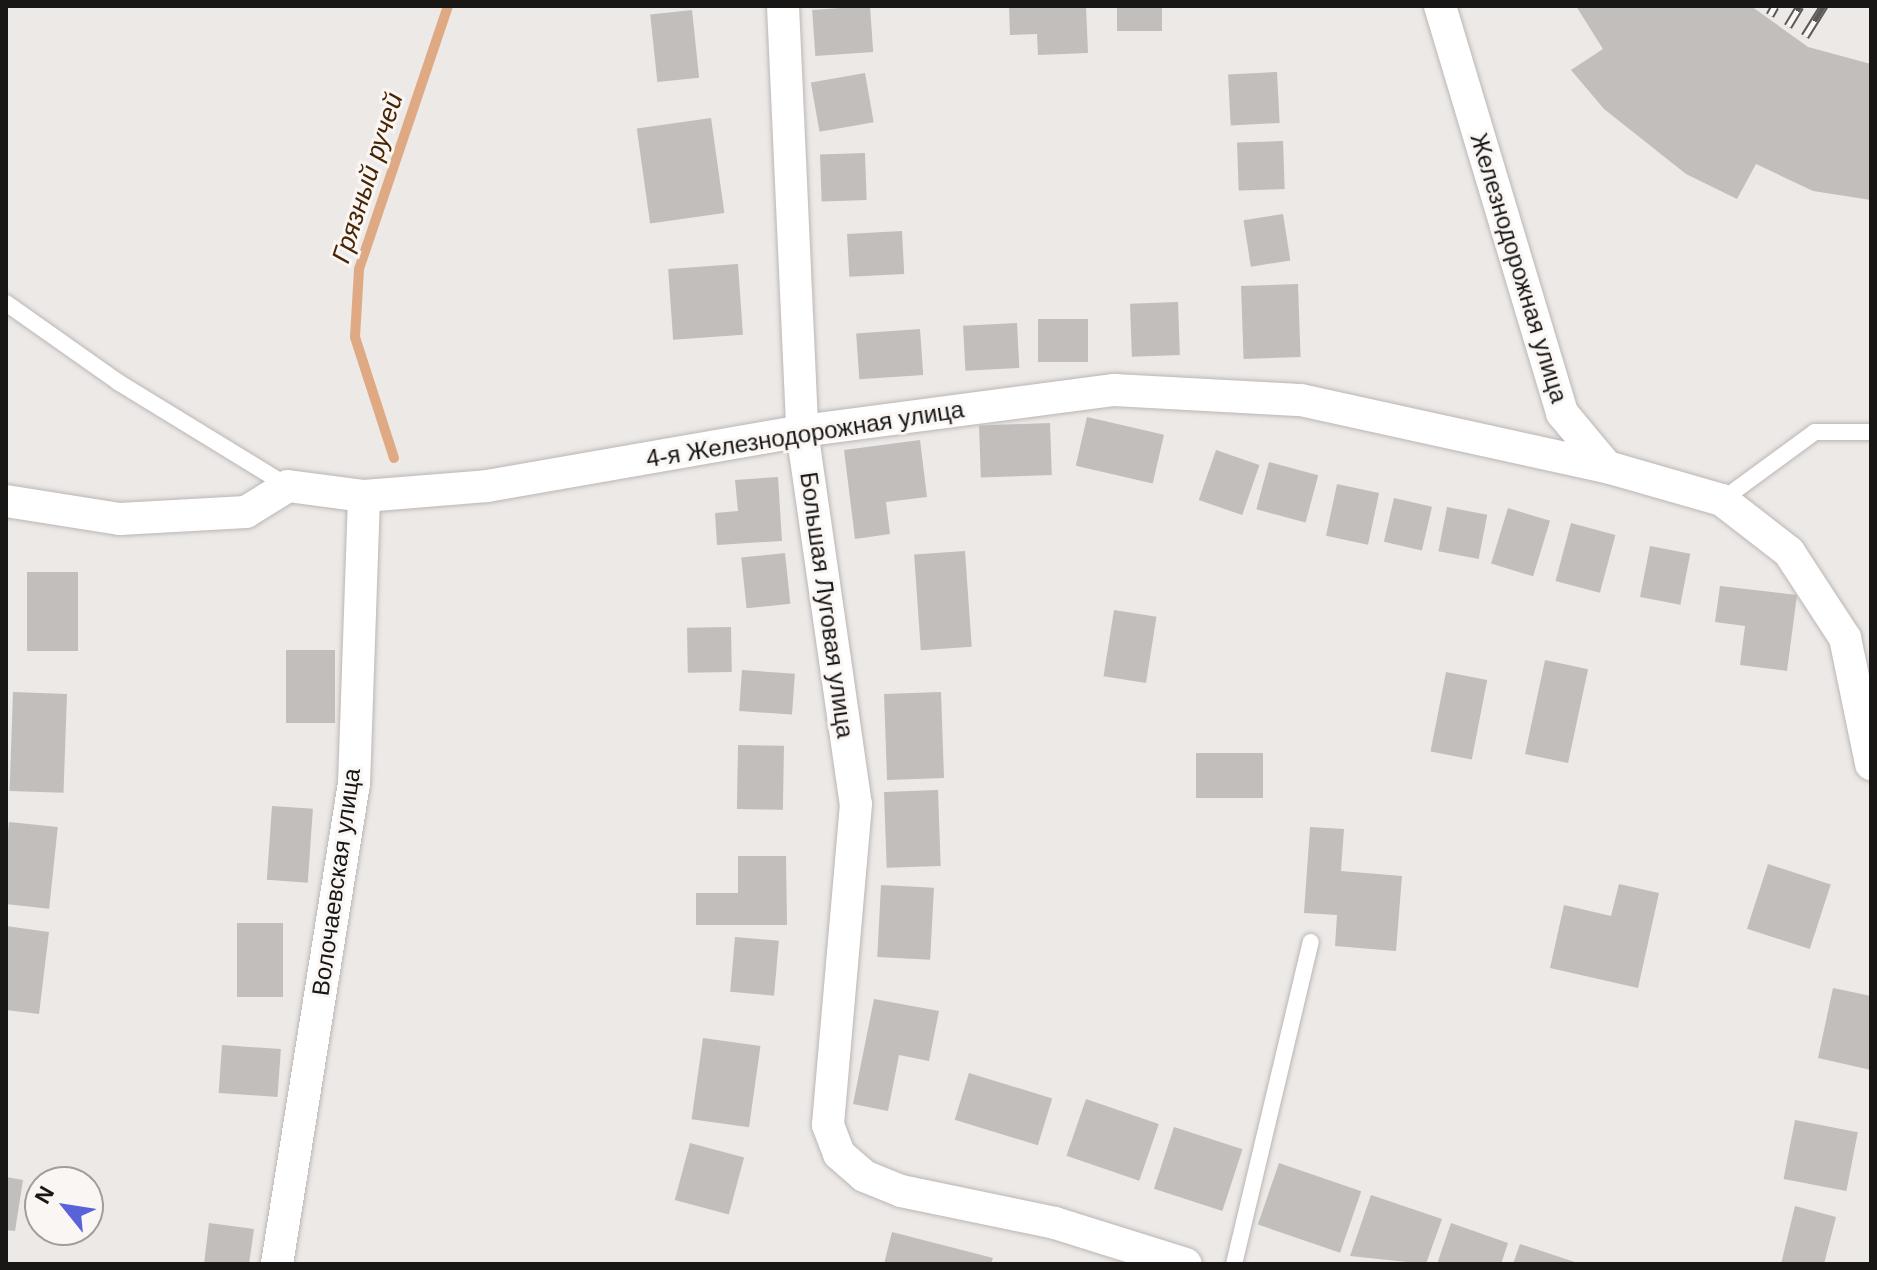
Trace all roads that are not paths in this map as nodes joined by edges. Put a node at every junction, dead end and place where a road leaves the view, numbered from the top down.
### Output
1 (783, 6) edge
2 (1440, 6) edge
3 (6, 303) edge
4 (802, 431) junction
5 (1871, 432) edge
6 (1607, 467) junction
7 (288, 486) junction
8 (364, 496) junction
9 (1722, 500) junction
10 (6, 501) edge
11 (1871, 764) edge
12 (1311, 942) dead end
13 (277, 1264) edge
14 (1186, 1264) edge
15 (1234, 1264) edge

1 - 4 street, Большая Луговая улица
2 - 6 street, Железнодорожная улица
3 - 7 lane
4 - 6 street, 4-я Железнодорожная улица
4 - 8 street, 4-я Железнодорожная улица
4 - 14 street, Большая Луговая улица
5 - 9 lane
6 - 9 street
7 - 8 street, 4-я Железнодорожная улица
7 - 10 street
8 - 13 street, Волочаевская улица
9 - 11 street
12 - 15 lane

